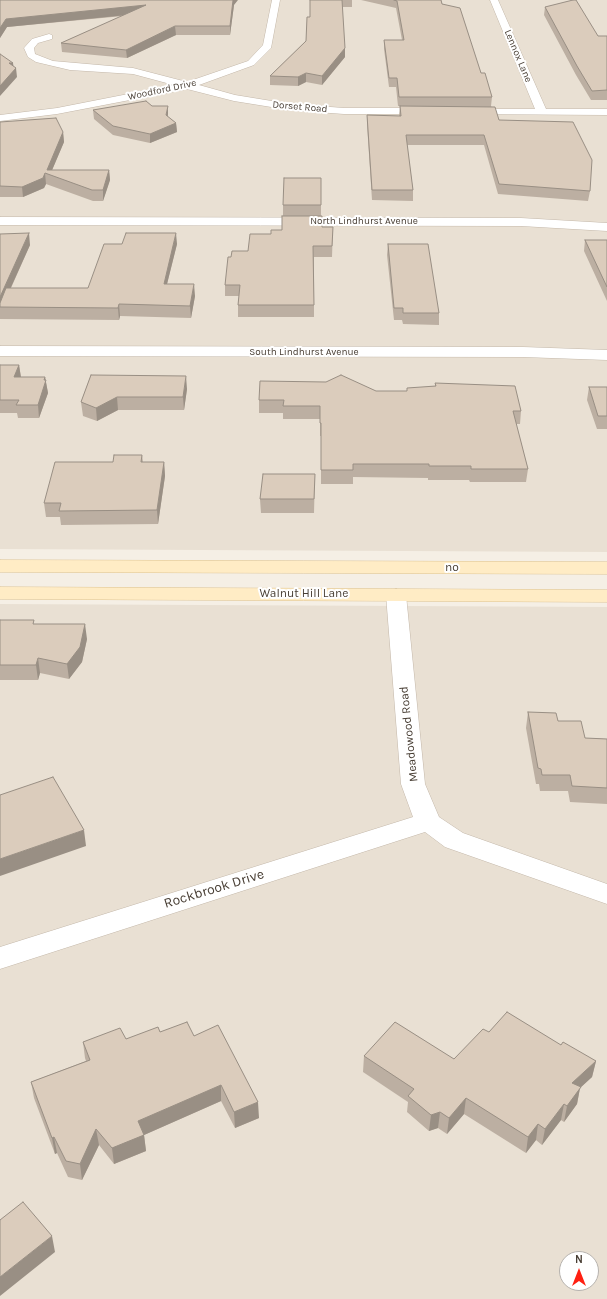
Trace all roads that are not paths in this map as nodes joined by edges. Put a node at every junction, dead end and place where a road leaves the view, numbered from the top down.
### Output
1 (276, 0) edge
2 (494, 0) edge
3 (49, 36) dead end
4 (190, 85) junction
5 (438, 111) edge
6 (454, 112) edge
7 (542, 112) junction
8 (607, 112) edge
9 (0, 118) edge
10 (0, 221) edge
11 (607, 227) edge
12 (0, 351) edge
13 (607, 355) edge
14 (0, 566) edge
15 (392, 568) junction
16 (607, 568) edge
17 (0, 593) edge
18 (396, 595) junction
19 (607, 596) edge
20 (428, 822) junction
21 (607, 894) edge
22 (0, 958) edge

1 - 4 street, Woodford Drive
2 - 7 street, Lennox Lane
3 - 4 street, Dorset Road
4 - 5 street, Dorset Road
4 - 9 street, Woodford Drive
6 - 7 street
7 - 8 street
10 - 11 street, North Lindhurst Avenue
12 - 13 street, South Lindhurst Avenue
14 - 15 main road
15 - 16 main road, no
15 - 18 main road
17 - 18 main road, Walnut Hill Lane
18 - 19 main road, Walnut Hill Lane
18 - 20 street, Meadowood Road
20 - 21 street
20 - 22 street, Rockbrook Drive

